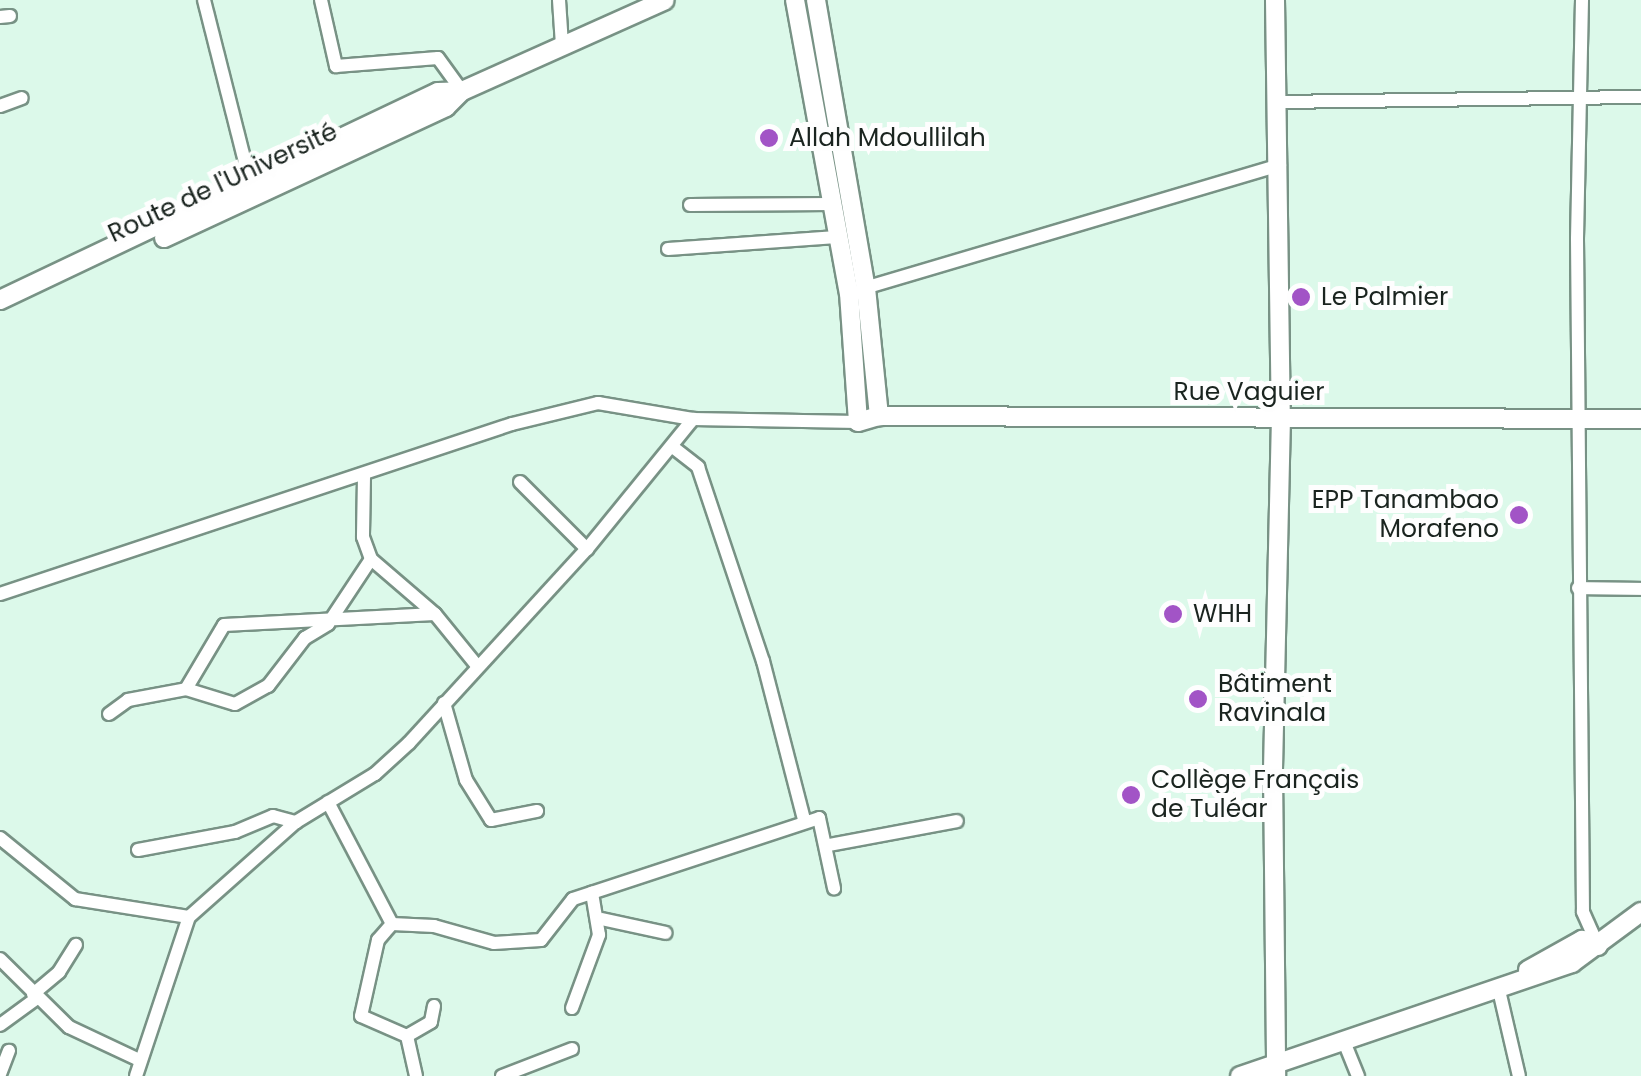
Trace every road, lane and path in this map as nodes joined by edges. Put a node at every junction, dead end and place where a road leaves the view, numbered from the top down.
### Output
1 (204, 0) edge
2 (321, 0) edge
3 (559, 0) edge
4 (665, 0) edge
5 (795, 0) edge
6 (816, 0) edge
7 (1275, 0) edge
8 (1582, 0) edge
9 (562, 45) junction
10 (462, 91) junction
11 (1641, 97) edge
12 (22, 98) dead end
13 (1578, 98) junction
14 (1278, 102) junction
15 (0, 106) edge
16 (1280, 164) junction
17 (250, 182) junction
18 (831, 204) junction
19 (690, 205) dead end
20 (837, 237) junction
21 (668, 249) dead end
22 (857, 290) junction
23 (0, 300) edge
24 (0, 313) edge
25 (879, 416) junction
26 (1281, 417) junction
27 (694, 419) junction
28 (1578, 419) junction
29 (1641, 419) edge
30 (858, 422) junction
31 (674, 448) junction
32 (364, 477) junction
33 (520, 482) dead end
34 (587, 549) junction
35 (371, 559) junction
36 (1578, 588) junction
37 (1641, 589) edge
38 (0, 594) edge
39 (435, 614) junction
40 (328, 624) junction
41 (478, 667) junction
42 (186, 689) junction
43 (444, 703) junction
44 (110, 714) dead end
45 (328, 802) junction
46 (537, 811) dead end
47 (804, 819) junction
48 (957, 821) dead end
49 (296, 822) junction
50 (0, 838) edge
51 (830, 845) junction
52 (138, 850) dead end
53 (834, 888) dead end
54 (592, 893) junction
55 (1641, 912) edge
56 (190, 917) junction
57 (601, 918) junction
58 (392, 924) junction
59 (666, 932) dead end
60 (76, 946) dead end
61 (1598, 946) junction
62 (0, 960) edge
63 (1507, 983) junction
64 (35, 996) junction
65 (434, 1006) dead end
66 (572, 1008) dead end
67 (0, 1024) edge
68 (407, 1036) junction
69 (1345, 1044) junction
70 (572, 1049) dead end
71 (9, 1051) dead end
72 (137, 1059) junction
73 (1276, 1070) edge
74 (0, 1074) edge
75 (136, 1076) edge
76 (416, 1076) edge
77 (502, 1076) edge
78 (1240, 1076) edge
79 (1358, 1076) edge
80 (1519, 1076) edge

1 - 17 street
2 - 10 street
3 - 9 street
4 - 9 street, Route de l'Université
5 - 18 street
6 - 22 street
7 - 14 street
8 - 13 street
9 - 10 street, Route de l'Université
10 - 17 street, Route de l'Université
10 - 24 street, Route de l'Université
11 - 13 street
12 - 15 street
13 - 14 street
13 - 28 street
14 - 16 street
16 - 22 street
16 - 26 street
17 - 23 street, Route de l'Université
18 - 19 street
18 - 20 street
20 - 21 street
20 - 22 street
22 - 25 street
22 - 30 street
25 - 26 street, Rue Vaguier
25 - 30 street, Rue Vaguier
26 - 28 street, Rue Vaguier
26 - 73 street
27 - 30 street
27 - 31 street
27 - 32 street
28 - 29 street, Rue Vaguier
28 - 36 street
31 - 34 street
31 - 47 street
32 - 35 street
32 - 38 street
33 - 34 street
34 - 41 street
35 - 39 street
35 - 40 street
36 - 37 street
36 - 61 street
39 - 40 street
39 - 41 street
40 - 42 street
40 - 42 street
41 - 43 street
42 - 44 street
43 - 45 street
43 - 46 street
45 - 49 street
45 - 58 street
47 - 51 street
47 - 54 street
48 - 51 street
49 - 52 street
49 - 56 street
50 - 56 street
51 - 53 street
54 - 57 street
54 - 58 street
55 - 61 street
56 - 72 street
57 - 59 street
57 - 66 street
58 - 68 street
60 - 64 street
61 - 63 street
62 - 64 street
63 - 69 street
63 - 80 street
64 - 67 street
64 - 72 street
65 - 68 street
68 - 76 street
69 - 73 street
69 - 79 street
70 - 77 street
71 - 74 street
72 - 75 street
73 - 78 street

